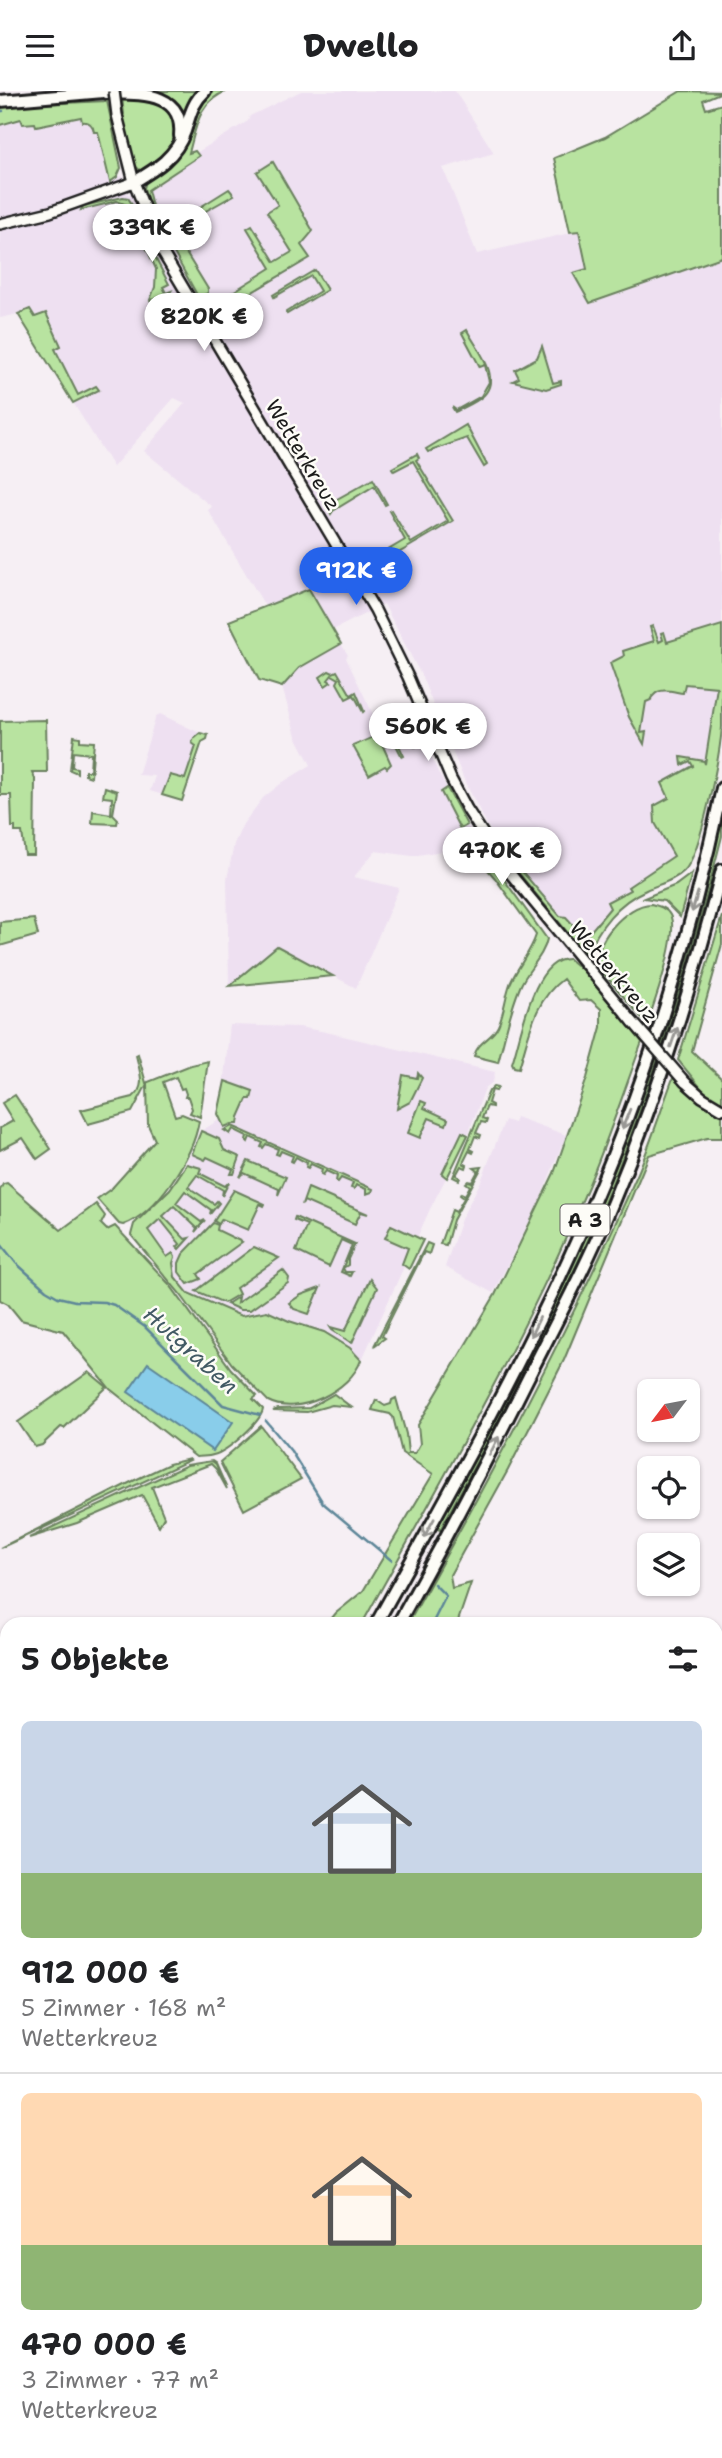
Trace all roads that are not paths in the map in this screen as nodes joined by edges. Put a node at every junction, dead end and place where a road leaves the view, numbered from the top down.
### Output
1 (114, 91) edge
2 (205, 91) edge
3 (101, 93) junction
4 (0, 101) edge
5 (179, 144) junction
6 (134, 182) junction
7 (0, 224) edge
8 (722, 788) edge
9 (722, 870) edge
10 (722, 1109) edge
11 (380, 1617) edge
12 (402, 1617) edge

1 - 3 highway
1 - 6 street, Wetterkreuz, bridge
2 - 5 highway
3 - 4 highway
3 - 5 highway
5 - 6 highway
6 - 7 street
6 - 10 street, Wetterkreuz, bridge
8 -> 11 highway, A 3
12 -> 9 highway, A 3

